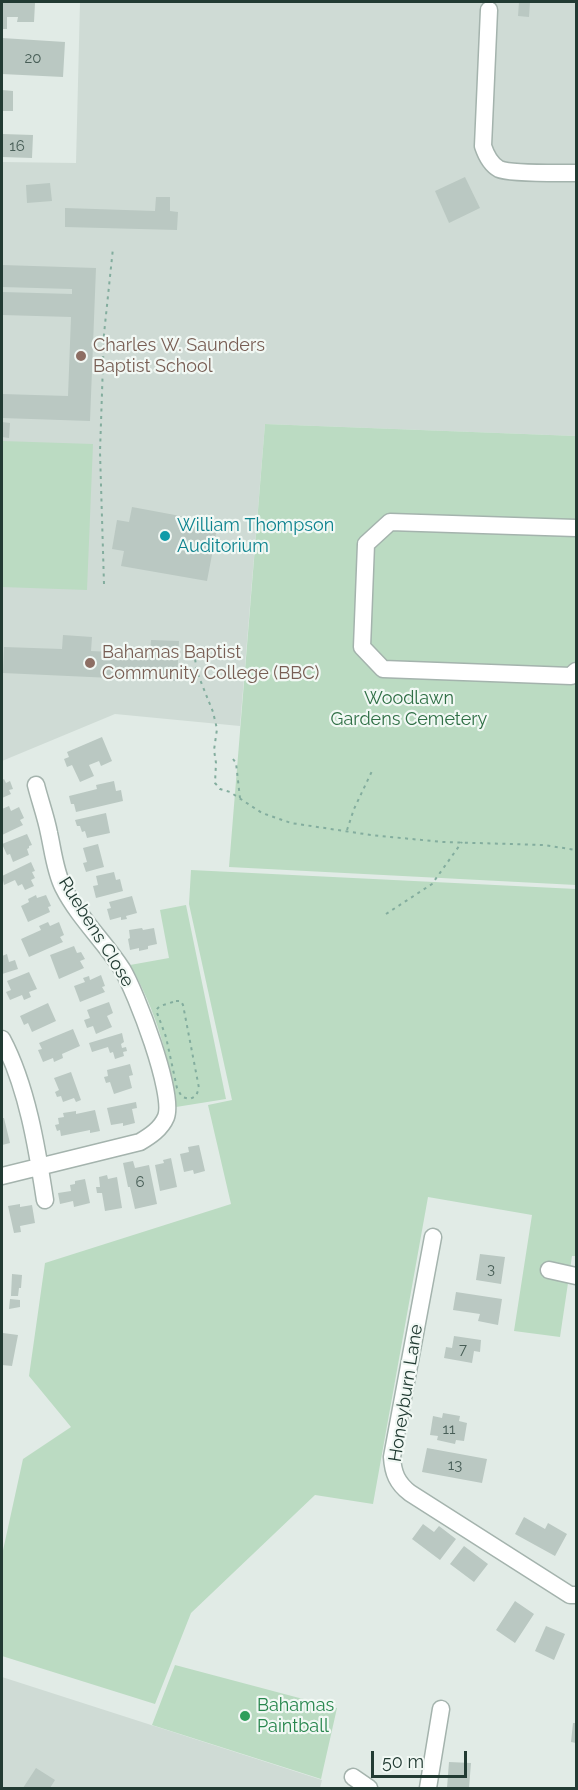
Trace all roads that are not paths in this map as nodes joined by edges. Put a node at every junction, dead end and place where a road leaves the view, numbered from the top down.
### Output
1 (489, 10) dead end
2 (576, 173) edge
3 (576, 528) edge
4 (576, 671) edge
5 (36, 785) dead end
6 (2, 1039) edge
7 (40, 1166) junction
8 (2, 1176) edge
9 (45, 1200) dead end
10 (433, 1237) dead end
11 (549, 1270) dead end
12 (576, 1276) edge
13 (576, 1595) edge
14 (441, 1708) dead end
15 (353, 1778) dead end
16 (369, 1788) edge
17 (428, 1788) edge

1 - 2 street
3 - 4 street
5 - 7 street, Ruebens Close
6 - 7 street
7 - 8 street, Ruebens Close
7 - 9 street
10 - 13 street, Honeyburn Lane
11 - 12 street
14 - 17 street
15 - 16 street

